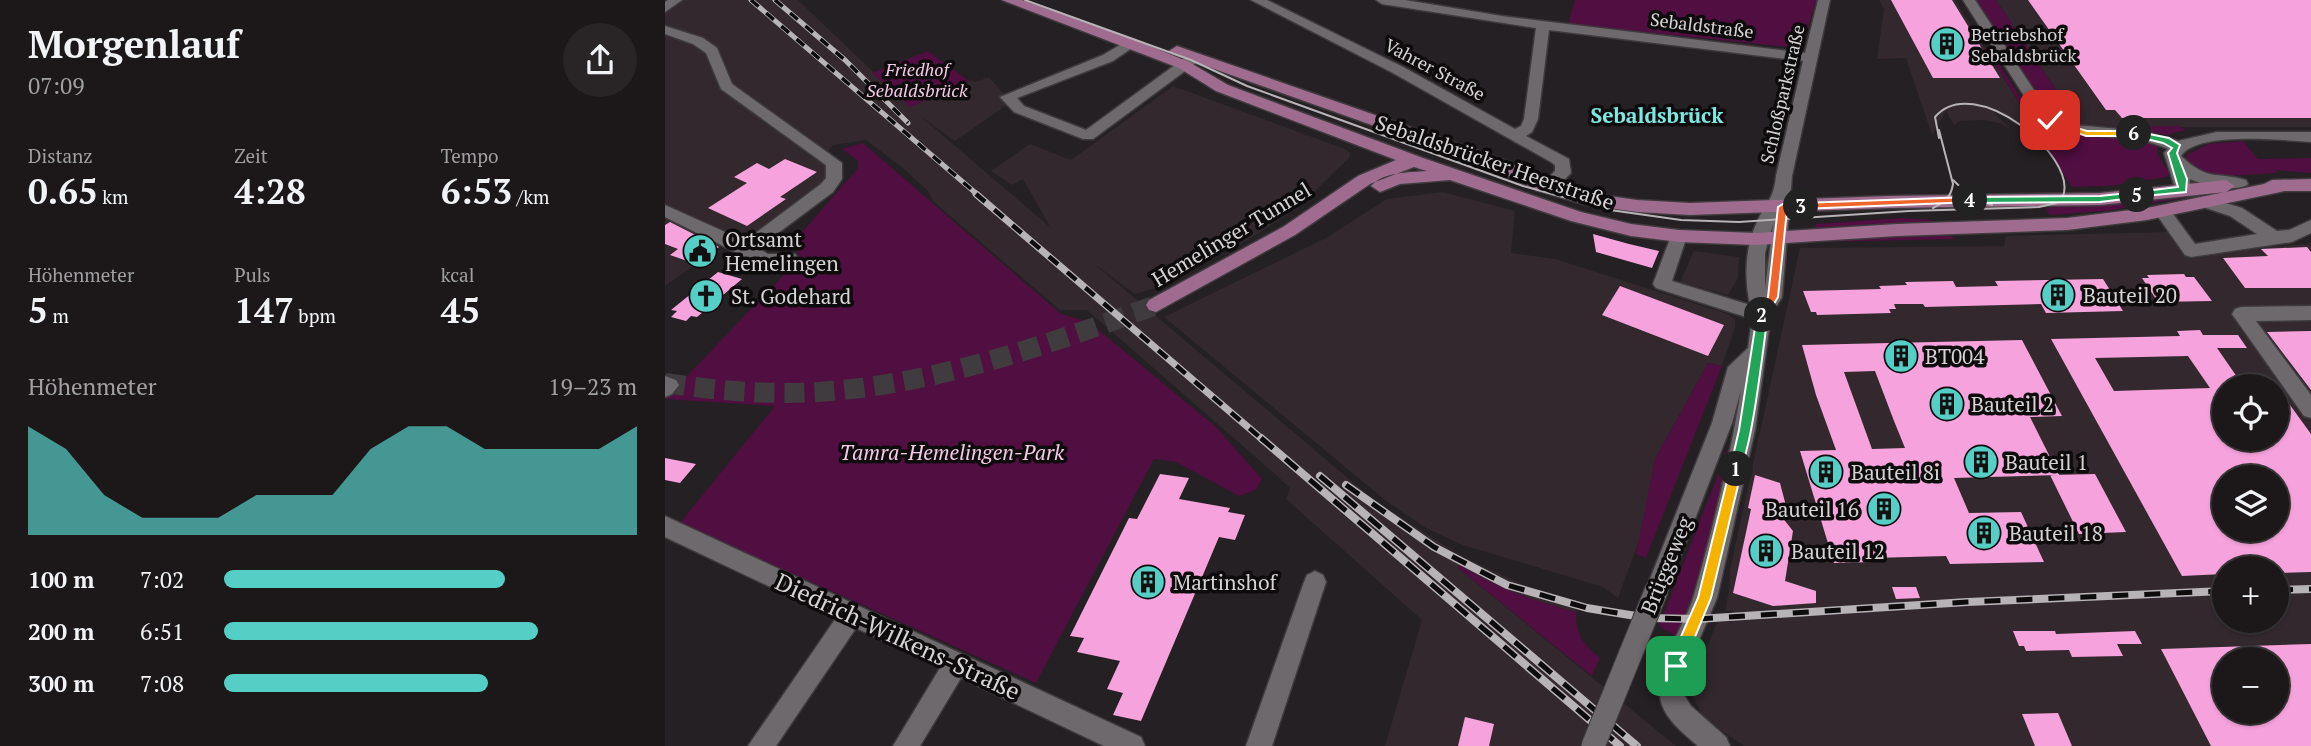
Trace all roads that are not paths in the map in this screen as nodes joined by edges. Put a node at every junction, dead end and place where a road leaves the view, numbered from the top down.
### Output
1 (676, 0) edge
2 (1009, 0) edge
3 (1033, 0) edge
4 (1257, 0) edge
5 (1382, 0) edge
6 (1824, 0) edge
7 (1969, 0) edge
8 (665, 8) edge
9 (1543, 25) junction
10 (665, 30) edge
11 (1130, 43) junction
12 (1810, 58) junction
13 (1189, 61) junction
14 (1202, 77) junction
15 (1160, 84) junction
16 (1312, 123) junction
17 (1399, 130) junction
18 (1516, 135) junction
19 (2311, 137) edge
20 (2175, 153) junction
21 (1414, 161) junction
22 (1363, 178) junction
23 (1463, 178) junction
24 (1397, 179) junction
25 (1522, 179) junction
26 (2311, 185) edge
27 (1548, 187) junction
28 (2248, 188) junction
29 (2183, 190) junction
30 (2206, 202) junction
31 (1778, 204) junction
32 (665, 210) edge
33 (2162, 211) junction
34 (2304, 229) edge
35 (1679, 236) junction
36 (2274, 237) junction
37 (1780, 238) junction
38 (1756, 239) junction
39 (747, 249) junction
40 (789, 258) dead end
41 (2311, 313) edge
42 (1762, 315) junction
43 (1757, 351) junction
44 (1750, 403) junction
45 (2311, 410) edge
46 (1721, 423) junction
47 (665, 526) edge
48 (1315, 582) dead end
49 (852, 614) junction
50 (956, 663) junction
51 (761, 746) edge
52 (906, 746) edge
53 (1132, 746) edge
54 (1259, 746) edge
55 (1593, 746) edge
56 (1717, 746) edge

1 - 8 street
2 - 11 main road, Sebaldsbrücker Heerstraße
3 - 13 main road, Sebaldsbrücker Heerstraße
4 - 18 street, Vahrer Straße
5 - 9 street, Sebaldstraße
6 - 12 street, Schloßparkstraße
7 - 20 street
9 - 12 street, Sebaldstraße
9 - 18 street
10 - 39 street
11 - 13 main road, Sebaldsbrücker Heerstraße
11 - 15 street
12 - 31 street, Schloßparkstraße
13 - 14 main road, Sebaldsbrücker Heerstraße
13 - 15 street
13 - 17 main road, Sebaldsbrücker Heerstraße
14 - 15 street
14 - 16 main road, Sebaldsbrücker Heerstraße
16 - 21 main road, Sebaldsbrücker Heerstraße
16 - 22 main road
17 - 21 main road
17 - 25 main road, Sebaldsbrücker Heerstraße
18 - 27 street, Vahrer Straße
19 - 20 street
20 - 28 street
20 - 29 street
21 - 22 main road, Hemelinger Tunnel
21 - 23 main road, Sebaldsbrücker Heerstraße
21 - 24 main road
21 - 25 main road, Hemelinger Tunnel
22 - 24 main road, Hemelinger Tunnel
23 - 24 main road, Hemelinger Tunnel
23 - 35 main road, Sebaldsbrücker Heerstraße
25 - 27 main road, Sebaldsbrücker Heerstraße
26 - 28 main road, Sebaldsbrücker Heerstraße
27 - 31 main road, Sebaldsbrücker Heerstraße
28 - 29 main road, Sebaldsbrücker Heerstraße
28 - 30 main road, Sebaldsbrücker Heerstraße
28 - 34 street
29 - 31 main road, Sebaldsbrücker Heerstraße
30 - 33 main road, Sebaldsbrücker Heerstraße
30 - 36 street
31 - 37 street
31 - 38 street
32 - 39 street
33 - 36 street
33 - 37 main road, Sebaldsbrücker Heerstraße
34 - 36 street
35 - 38 main road, Sebaldsbrücker Heerstraße
35 - 42 street
37 - 38 main road, Sebaldsbrücker Heerstraße
37 - 42 street
38 - 42 street
39 - 40 street
41 - 45 street
42 - 43 street
43 - 44 street
43 - 46 street, Brüggeweg
44 - 46 street
44 - 56 street
46 - 55 street, Brüggeweg, bridge
47 - 49 street, Diedrich-Wilkens-Straße
48 - 54 street
49 - 50 street, Diedrich-Wilkens-Straße
49 - 51 street
50 - 52 street
50 - 53 street, Diedrich-Wilkens-Straße

